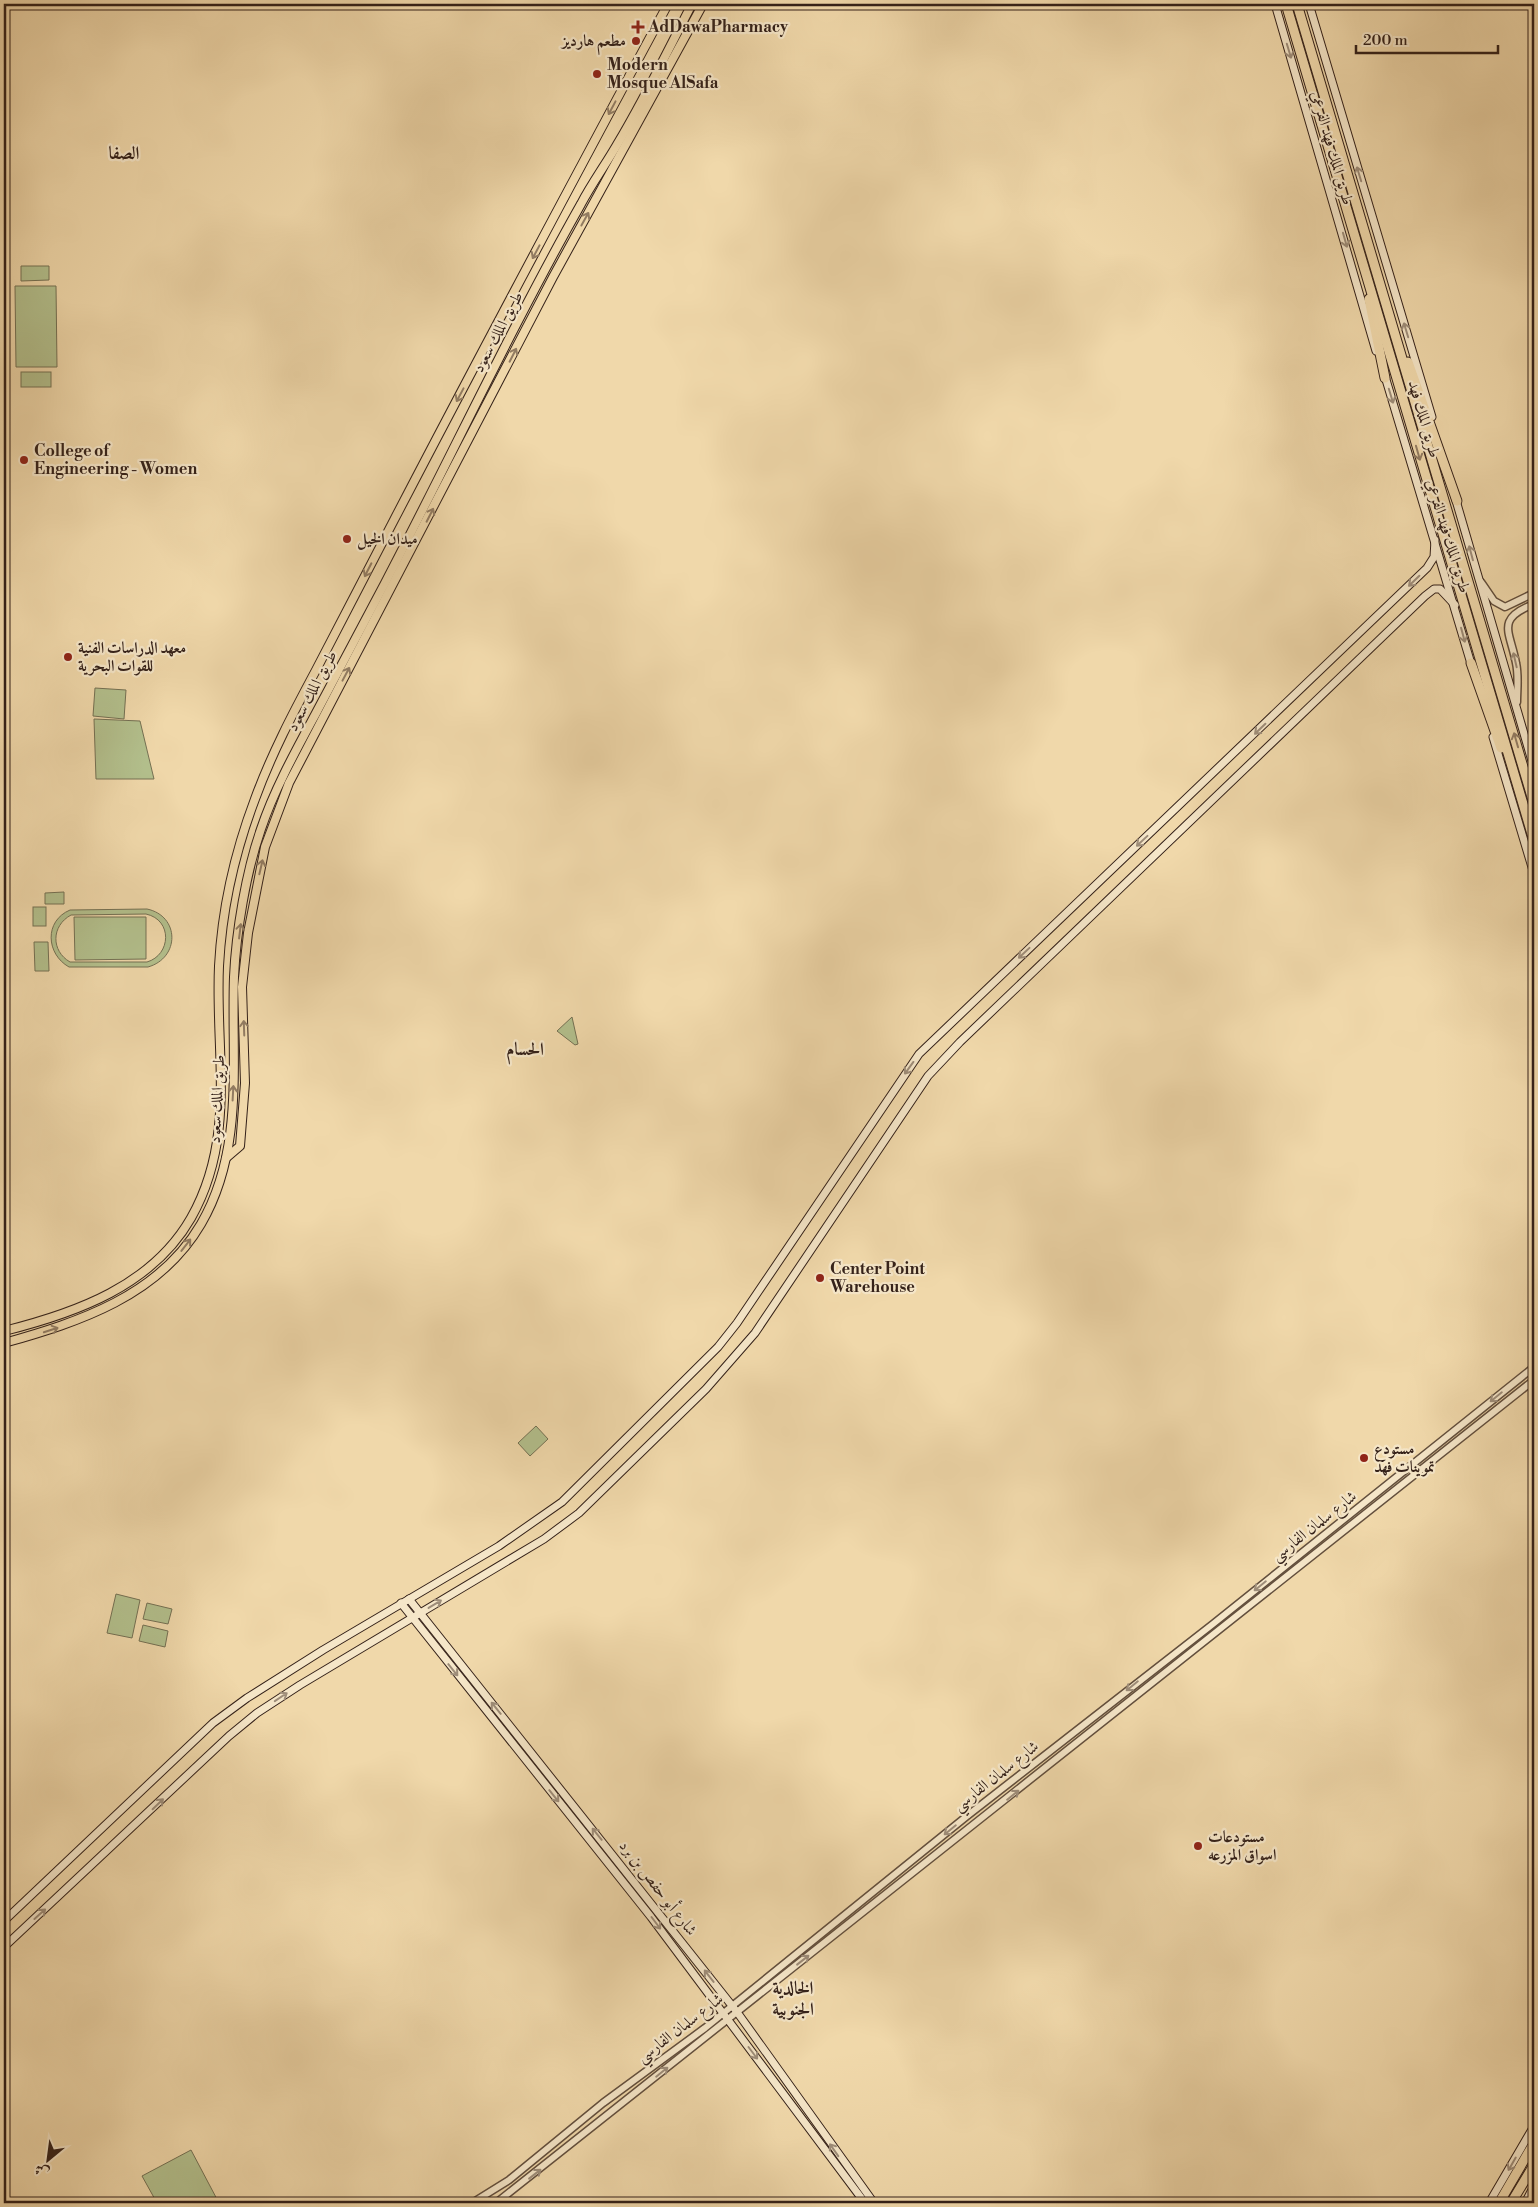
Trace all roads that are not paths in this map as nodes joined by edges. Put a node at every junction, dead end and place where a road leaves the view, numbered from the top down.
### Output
1 (668, 4) edge
2 (692, 4) edge
3 (703, 4) edge
4 (1275, 4) edge
5 (1286, 4) edge
6 (1297, 4) edge
7 (1309, 4) edge
8 (1356, 238) junction
9 (1370, 250) junction
10 (1385, 378) junction
11 (1457, 501) junction
12 (1435, 540) junction
13 (1478, 578) junction
14 (1533, 592) edge
15 (1455, 604) junction
16 (1534, 604) edge
17 (1471, 663) junction
18 (1516, 709) junction
19 (1534, 768) edge
20 (1534, 804) edge
21 (1534, 842) edge
22 (1534, 874) edge
23 (226, 1158) junction
24 (4, 1332) edge
25 (4, 1343) edge
26 (1534, 1367) edge
27 (1534, 1380) edge
28 (409, 1599) junction
29 (401, 1604) junction
30 (420, 1613) junction
31 (411, 1618) junction
32 (4, 1921) edge
33 (4, 1947) edge
34 (732, 2006) junction
35 (737, 2012) junction
36 (726, 2016) junction
37 (1534, 2126) edge
38 (1534, 2143) edge
39 (1534, 2165) edge
40 (1534, 2186) edge
41 (472, 2203) edge
42 (496, 2203) edge
43 (865, 2203) edge
44 (874, 2203) edge
45 (1490, 2203) edge
46 (1499, 2203) edge
47 (1512, 2203) edge
48 (1525, 2203) edge

1 -> 24 main road, طريق الملك سعود
23 -> 2 main road, طريق الملك سعود
23 -> 3 main road
4 -> 10 main road, طريق الملك فهد الفرعي
5 - 8 highway, طريق الملك فهد
6 - 9 highway, طريق الملك فهد
11 -> 7 main road, طريق الملك فهد الفرعي
8 - 10 highway
8 -> 21 highway, طريق الملك فهد
9 - 11 highway
20 -> 9 highway, طريق الملك فهد
10 -> 12 main road, طريق الملك فهد الفرعي
13 -> 11 main road, طريق الملك فهد الفرعي
12 - 15 main road, طريق الملك فهد الفرعي
12 -> 28 main road
13 - 14 street
13 - 18 main road, طريق الملك فهد الفرعي
14 - 16 street
15 -> 17 main road, طريق الملك فهد الفرعي
30 -> 15 main road
18 -> 16 street
17 - 21 highway
17 - 22 main road, طريق الملك فهد الفرعي
18 - 19 main road, طريق الملك فهد الفرعي
25 -> 23 main road, طريق الملك سعود
26 -> 34 street, شارع سلمان الفارسي
35 -> 27 street, شارع سلمان الفارسي
28 - 29 main road
28 - 30 main road, شارع أبو حفص بن برد
29 - 31 main road, شارع أبو حفص بن برد
29 - 32 main road
30 - 31 main road
34 -> 30 main road, شارع أبو حفص بن برد
33 -> 31 main road
31 -> 36 main road, شارع أبو حفص بن برد
34 - 35 main road, شارع أبو حفص بن برد
34 - 36 street, شارع سلمان الفارسي
35 - 36 street, شارع سلمان الفارسي
44 -> 35 main road, شارع أبو حفص بن برد
36 - 41 street, شارع سلمان الفارسي
42 -> 36 street, شارع سلمان الفارسي
36 -> 43 main road, شارع أبو حفص بن برد
37 -> 45 main road
38 - 46 highway
39 - 47 highway
40 - 48 main road

